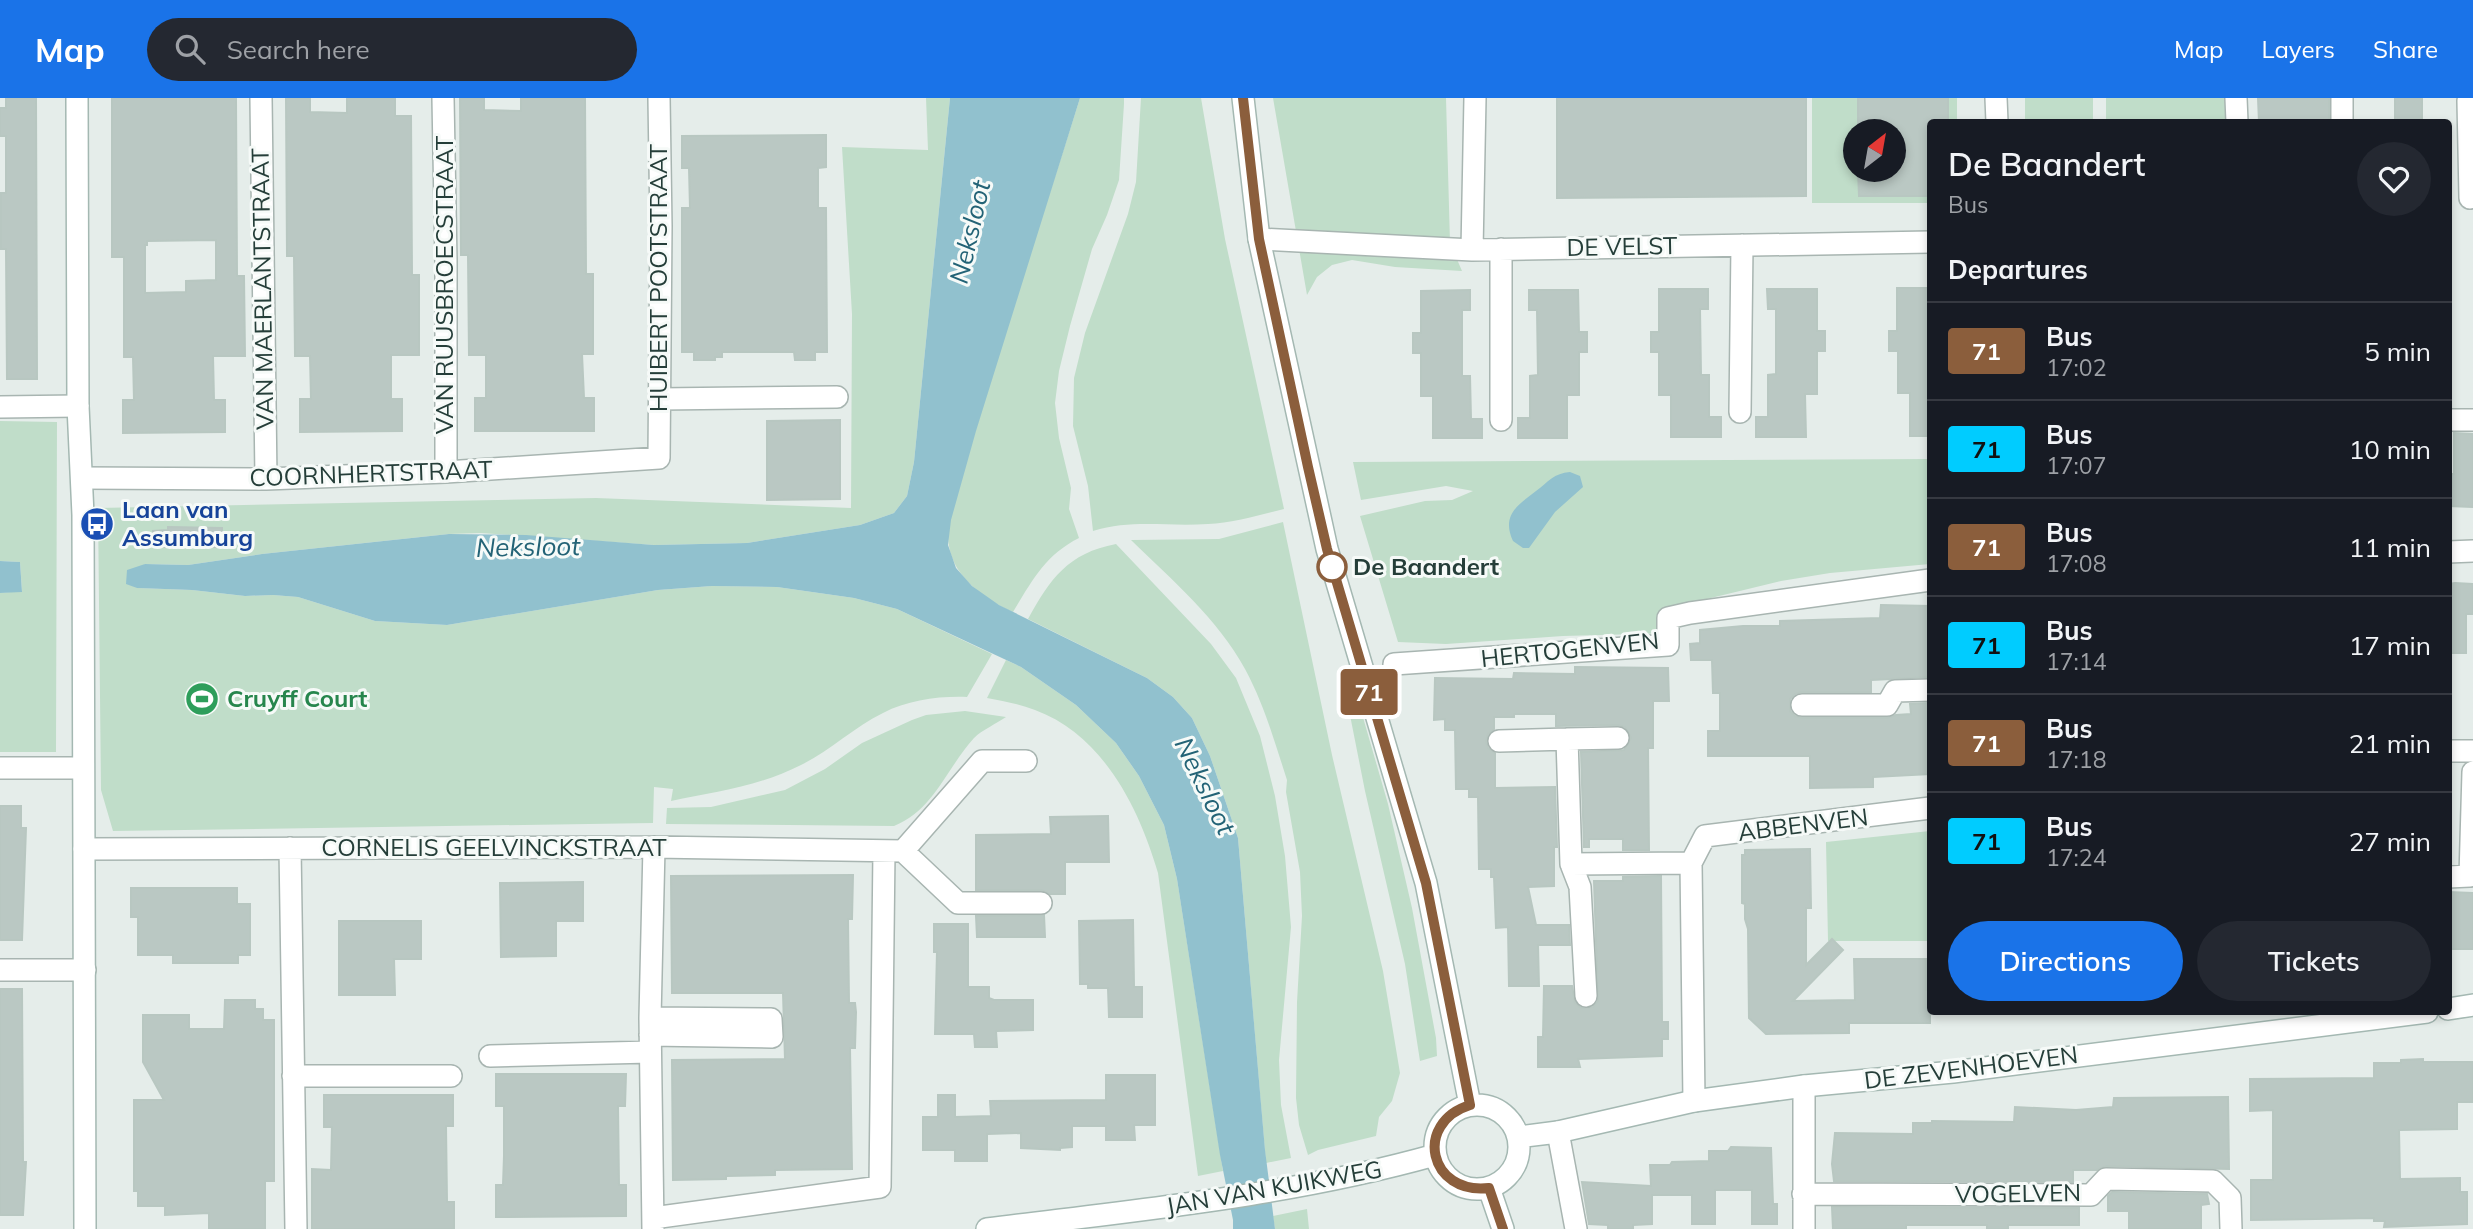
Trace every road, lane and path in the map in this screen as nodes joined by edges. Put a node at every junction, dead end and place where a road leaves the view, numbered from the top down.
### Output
1 (77, 98) edge
2 (261, 98) edge
3 (443, 98) edge
4 (659, 98) edge
5 (1243, 98) edge
6 (1475, 98) edge
7 (1996, 98) edge
8 (2236, 98) edge
9 (2342, 98) edge
10 (2468, 101) dead end
11 (1997, 119) edge
12 (2237, 119) edge
13 (2342, 119) edge
14 (2464, 198) edge
15 (1259, 239) junction
16 (1927, 242) edge
17 (1742, 245) junction
18 (1501, 249) junction
19 (1472, 250) junction
20 (837, 397) dead end
21 (660, 399) junction
22 (78, 406) junction
23 (0, 407) edge
24 (1741, 412) dead end
25 (1501, 420) dead end
26 (2452, 420) edge
27 (2473, 420) edge
28 (659, 458) joint
29 (446, 472) junction
30 (82, 478) junction
31 (266, 479) junction
32 (2473, 551) edge
33 (2452, 552) edge
34 (1927, 580) edge
35 (1394, 664) dead end
36 (1927, 690) edge
37 (1802, 705) dead end
38 (1618, 738) dead end
39 (1567, 739) junction
40 (1499, 741) dead end
41 (2452, 751) edge
42 (2473, 751) edge
43 (1026, 761) dead end
44 (0, 768) edge
45 (83, 768) junction
46 (2473, 772) edge
47 (1927, 808) edge
48 (654, 847) junction
49 (290, 848) junction
50 (84, 849) junction
51 (894, 851) junction
52 (1690, 863) junction
53 (1570, 864) junction
54 (2452, 877) edge
55 (1041, 903) dead end
56 (0, 970) edge
57 (85, 970) junction
58 (1586, 996) dead end
59 (2473, 1005) edge
60 (2452, 1008) edge
61 (2403, 1015) edge
62 (650, 1035) junction
63 (490, 1056) dead end
64 (293, 1076) junction
65 (451, 1076) dead end
66 (1804, 1086) junction
67 (1694, 1101) junction
68 (1470, 1105) junction
69 (1558, 1132) junction
70 (1518, 1137) junction
71 (1435, 1155) junction
72 (1489, 1188) junction
73 (1804, 1194) junction
74 (653, 1224) edge
75 (85, 1229) edge
76 (296, 1229) edge
77 (987, 1229) edge
78 (1503, 1229) edge
79 (1576, 1229) edge
80 (1804, 1229) edge
81 (2231, 1229) edge

1 - 22 street
2 - 31 street, VAN MAERLANTSTRAAT
3 - 29 street, VAN RUUSBROECSTRAAT
4 - 21 street, HUIBERT POOTSTRAAT
5 - 15 street
6 - 19 street
7 - 11 street
8 - 12 street
9 - 13 street
10 - 14 street
15 - 19 street, DE VELST
15 - 68 street
16 - 17 street, DE VELST
17 - 18 street, DE VELST
17 - 24 street
18 - 19 street, DE VELST
18 - 25 street
20 - 21 street
21 - 28 street, HUIBERT POOTSTRAAT
22 - 23 street
22 - 30 street
26 - 27 street
28 - 29 street, COORNHERTSTRAAT
29 - 31 street, COORNHERTSTRAAT
30 - 31 street, COORNHERTSTRAAT
30 - 45 street
32 - 33 street
34 - 35 street, HERTOGENVEN
36 - 37 street
38 - 39 street
39 - 40 street
39 - 53 street
41 - 42 street
43 - 51 street
44 - 45 street
45 - 50 street
46 - 54 street
47 - 52 street, ABBENVEN
48 - 49 street, CORNELIS GEELVINCKSTRAAT
48 - 51 street, CORNELIS GEELVINCKSTRAAT
48 - 62 street
49 - 50 street, CORNELIS GEELVINCKSTRAAT
49 - 64 street
50 - 57 street
51 - 55 street
51 - 74 street
52 - 53 street
52 - 67 street
53 - 58 street
56 - 57 street
57 - 75 street
59 - 60 street
61 - 66 street, DE ZEVENHOEVEN
62 - 63 street
62 - 74 street
64 - 65 street
64 - 76 street
66 - 67 street, DE ZEVENHOEVEN
66 - 73 street
67 - 69 street, DE ZEVENHOEVEN
68 - 70 street
68 - 71 street
69 - 70 street, DE ZEVENHOEVEN
69 - 79 street
70 - 72 street
71 - 72 street
71 - 77 street, JAN VAN KUIKWEG
72 - 78 street
73 - 80 street
73 - 81 street, VOGELVEN

